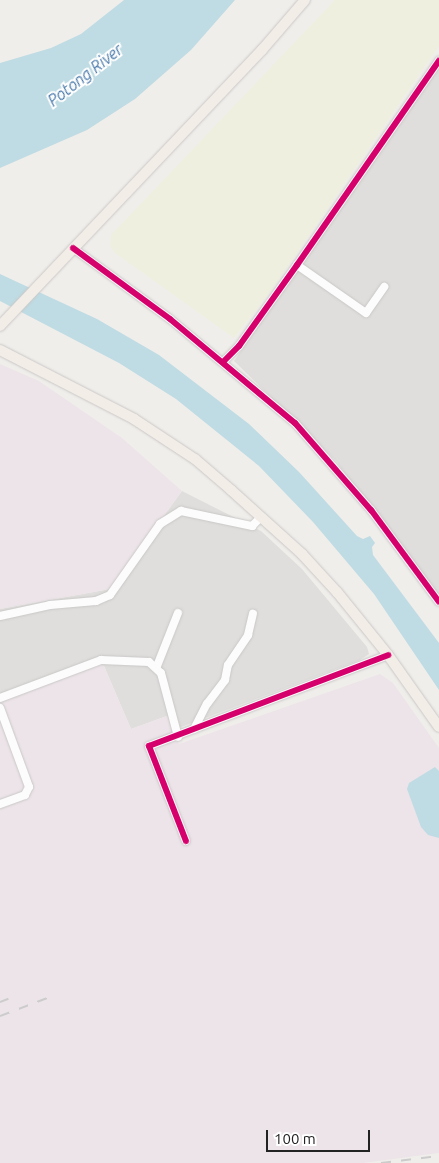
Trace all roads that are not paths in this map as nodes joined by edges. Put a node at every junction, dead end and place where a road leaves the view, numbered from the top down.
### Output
1 (305, 0) edge
2 (439, 61) edge
3 (70, 252) junction
4 (297, 265) junction
5 (384, 287) dead end
6 (0, 326) edge
7 (0, 350) edge
8 (223, 362) junction
9 (261, 517) junction
10 (439, 602) edge
11 (178, 613) dead end
12 (253, 614) dead end
13 (0, 616) edge
14 (388, 655) junction
15 (157, 666) junction
16 (0, 698) edge
17 (0, 708) edge
18 (439, 728) edge
19 (194, 729) junction
20 (178, 737) junction
21 (0, 804) edge
22 (186, 841) dead end

1 - 3 main road
2 - 4 street
3 - 6 main road
3 - 8 street
4 - 5 street
4 - 8 street
7 - 9 main road
8 - 10 street
9 - 13 street
9 - 14 main road
11 - 15 street
12 - 19 street
14 - 18 main road
14 - 19 street
15 - 16 street
15 - 20 street
17 - 21 street
19 - 20 street
20 - 22 street

